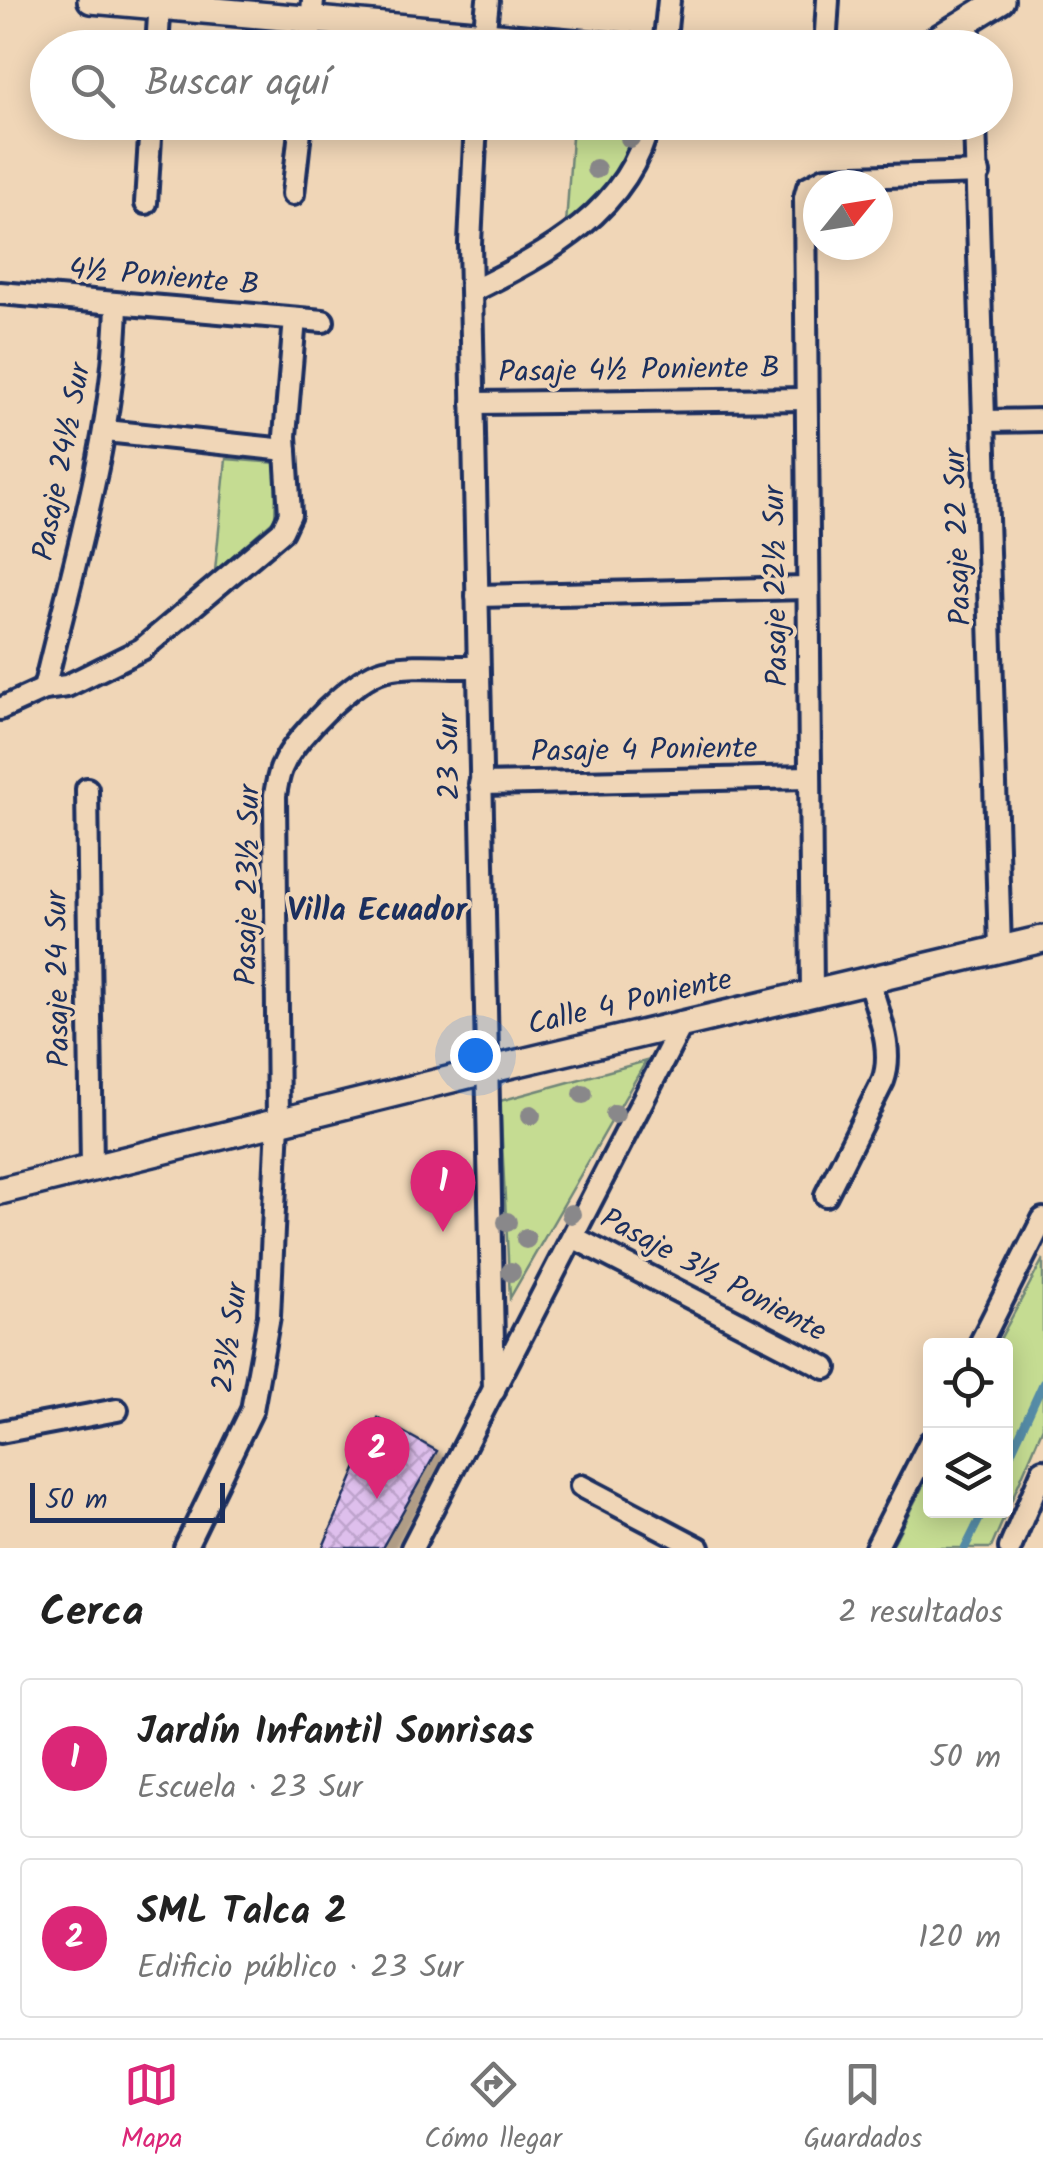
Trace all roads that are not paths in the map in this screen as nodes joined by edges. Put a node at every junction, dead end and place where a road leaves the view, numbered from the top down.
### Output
1 (91, 0) edge
2 (488, 0) edge
3 (669, 0) edge
4 (828, 0) edge
5 (1001, 0) edge
6 (160, 3) edge
7 (312, 10) edge
8 (968, 21) junction
9 (158, 30) edge
10 (423, 30) edge
11 (485, 30) edge
12 (666, 30) edge
13 (826, 30) edge
14 (953, 30) edge
15 (969, 30) edge
16 (151, 140) edge
17 (299, 140) edge
18 (475, 140) edge
19 (643, 140) edge
20 (976, 140) edge
21 (979, 173) junction
22 (293, 194) dead end
23 (146, 203) dead end
24 (472, 291) junction
25 (0, 293) edge
26 (118, 304) junction
27 (295, 319) junction
28 (323, 321) dead end
29 (805, 399) junction
30 (474, 403) junction
31 (1043, 420) edge
32 (986, 421) junction
33 (106, 431) junction
34 (286, 450) junction
35 (808, 588) junction
36 (477, 596) junction
37 (478, 668) junction
38 (44, 689) junction
39 (0, 709) edge
40 (810, 777) junction
41 (480, 784) junction
42 (87, 789) dead end
43 (1043, 939) edge
44 (1000, 950) junction
45 (869, 980) junction
46 (812, 994) junction
47 (682, 1024) junction
48 (484, 1071) junction
49 (278, 1122) junction
50 (92, 1168) junction
51 (0, 1191) edge
52 (826, 1194) dead end
53 (1043, 1219) edge
54 (573, 1236) junction
55 (983, 1338) edge
56 (826, 1368) dead end
57 (494, 1391) junction
58 (117, 1410) dead end
59 (0, 1432) edge
60 (923, 1456) edge
61 (1043, 1470) edge
62 (581, 1486) dead end
63 (1038, 1493) edge
64 (185, 1548) edge
65 (412, 1548) edge
66 (699, 1548) edge
67 (876, 1548) edge
68 (1010, 1548) edge

1 - 6 street
2 - 11 street
3 - 12 street
4 - 13 street
5 - 8 street
6 - 7 street
6 - 9 street
7 - 10 street
8 - 14 street
8 - 15 street
16 - 23 street
17 - 22 street
18 - 24 street, 23 Sur
19 - 24 street
20 - 21 street, Pasaje 22 Sur
21 - 29 street, Pasaje 22½ Sur
21 - 32 street, Pasaje 22 Sur
24 - 30 street, 23 Sur
25 - 26 street, 4½ Poniente B
26 - 27 street, 4½ Poniente B
26 - 33 street, Pasaje 24½ Sur
27 - 28 street, 4½ Poniente B
27 - 34 street
29 - 30 street, Pasaje 4½ Poniente B
29 - 35 street, Pasaje 22½ Sur
30 - 36 street, 23 Sur
31 - 32 street
32 - 44 street, Pasaje 22 Sur
33 - 34 street
33 - 38 street, Pasaje 24½ Sur
34 - 38 street
35 - 36 street
35 - 40 street, Pasaje 22½ Sur
36 - 37 street, 23 Sur
37 - 41 street, 23 Sur
37 - 49 street, Pasaje 23½ Sur
38 - 39 street
40 - 41 street, Pasaje 4 Poniente
40 - 46 street, Pasaje 22½ Sur
41 - 48 street, 23 Sur
42 - 50 street, Pasaje 24 Sur
43 - 44 street, Calle 4 Poniente
44 - 45 street, Calle 4 Poniente
45 - 46 street, Calle 4 Poniente
45 - 52 street
46 - 47 street, Calle 4 Poniente
47 - 48 street, Calle 4 Poniente
47 - 54 street, 23 Sur
48 - 49 street, Calle 4 Poniente
48 - 57 street, 23 Sur
49 - 50 street, Calle 4 Poniente
49 - 64 street, 23½ Sur
50 - 51 street, Calle 4 Poniente
53 - 55 street
54 - 56 street, Pasaje 3½ Poniente
54 - 57 street, 23 Sur
57 - 65 street, 23 Sur
58 - 59 street
60 - 67 street
61 - 63 street
62 - 66 street
63 - 68 street

